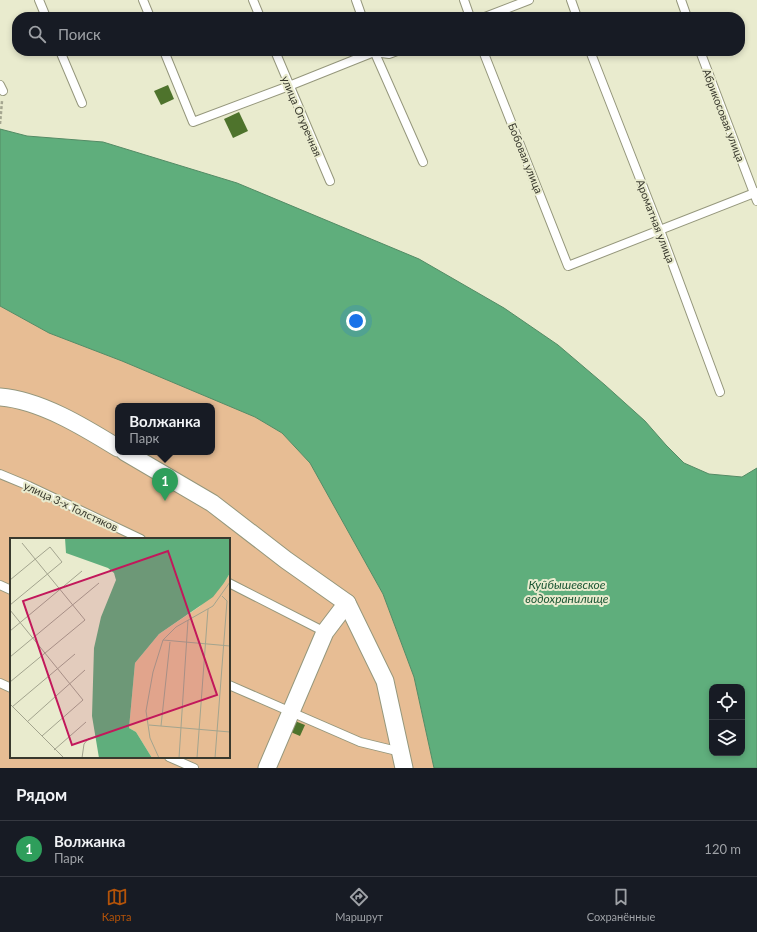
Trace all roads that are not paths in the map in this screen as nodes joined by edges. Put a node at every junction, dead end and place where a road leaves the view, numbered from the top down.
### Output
1 (39, 0) edge
2 (143, 0) edge
3 (253, 0) edge
4 (356, 0) edge
5 (464, 0) edge
6 (529, 0) edge
7 (571, 0) edge
8 (681, 0) edge
9 (44, 12) edge
10 (148, 12) edge
11 (258, 12) edge
12 (360, 12) edge
13 (468, 12) edge
14 (498, 12) edge
15 (575, 12) edge
16 (685, 12) edge
17 (62, 56) edge
18 (166, 56) edge
19 (276, 56) edge
20 (362, 56) edge
21 (376, 56) edge
22 (485, 56) edge
23 (592, 56) edge
24 (702, 56) edge
25 (289, 86) junction
26 (82, 103) dead end
27 (423, 162) dead end
28 (330, 181) dead end
29 (755, 192) edge
30 (757, 201) edge
31 (660, 230) junction
32 (720, 392) dead end
33 (0, 397) edge
34 (115, 446) edge
35 (131, 455) edge
36 (0, 474) edge
37 (139, 538) edge
38 (230, 584) edge
39 (0, 585) edge
40 (10, 590) edge
41 (347, 603) junction
42 (325, 632) junction
43 (0, 683) edge
44 (230, 685) edge
45 (10, 688) edge
46 (290, 712) junction
47 (171, 758) edge
48 (403, 760) edge
49 (194, 768) edge
50 (267, 768) edge

1 - 9 lane
2 - 10 lane
3 - 11 lane
4 - 12 lane
5 - 13 lane
6 - 14 lane
7 - 15 lane
8 - 16 lane
17 - 26 lane
18 - 25 lane
19 - 25 lane, улица Огуречная
20 - 25 lane
21 - 27 lane
22 - 31 lane, Бобовая улица
23 - 31 lane, Ароматная улица
24 - 29 lane, Абрикосовая улица
25 - 28 lane, улица Огуречная
29 - 30 lane, Абрикосовая улица
29 - 31 lane
31 - 32 lane, Ароматная улица
33 - 34 street
35 - 41 street
36 - 37 lane, улица 3-х Толстяков
38 - 42 lane
39 - 40 lane
41 - 42 street
41 - 48 street
42 - 46 street
43 - 45 lane
44 - 46 lane
46 - 48 lane
46 - 50 street
47 - 49 lane

